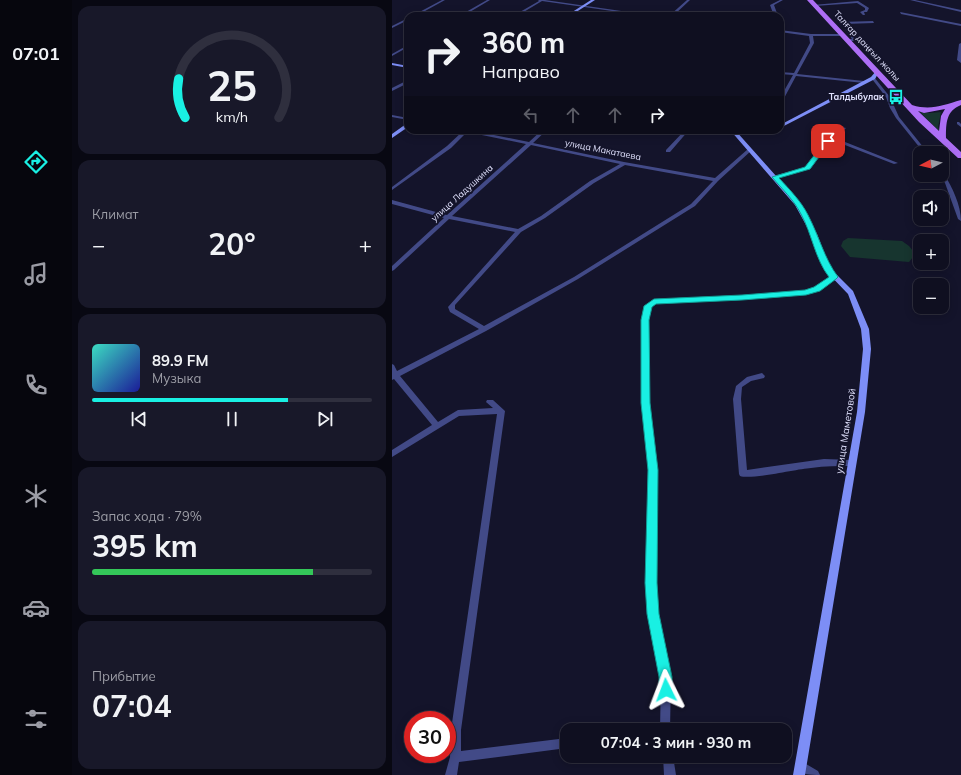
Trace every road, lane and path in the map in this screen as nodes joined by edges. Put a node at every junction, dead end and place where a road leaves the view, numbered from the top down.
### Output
1 (444, 0) edge
2 (478, 0) edge
3 (541, 0) edge
4 (593, 0) edge
5 (688, 0) edge
6 (782, 0) edge
7 (810, 0) edge
8 (911, 0) edge
9 (930, 0) edge
10 (488, 1) edge
11 (925, 3) junction
12 (815, 5) junction
13 (584, 6) junction
14 (961, 11) edge
15 (422, 12) edge
16 (468, 12) edge
17 (522, 12) edge
18 (574, 12) edge
19 (626, 12) edge
20 (675, 12) edge
21 (775, 12) edge
22 (901, 13) dead end
23 (864, 14) dead end
24 (404, 21) edge
25 (873, 22) dead end
26 (961, 25) edge
27 (392, 27) edge
28 (784, 32) edge
29 (811, 35) junction
30 (842, 35) junction
31 (848, 40) junction
32 (961, 44) edge
33 (404, 48) edge
34 (392, 55) edge
35 (961, 62) edge
36 (392, 64) edge
37 (404, 66) edge
38 (784, 74) edge
39 (795, 75) junction
40 (875, 75) junction
41 (864, 82) junction
42 (404, 83) edge
43 (392, 90) edge
44 (784, 95) edge
45 (961, 102) edge
46 (909, 106) junction
47 (952, 106) junction
48 (392, 116) edge
49 (404, 118) edge
50 (784, 125) edge
51 (404, 128) edge
52 (844, 128) dead end
53 (462, 134) edge
54 (484, 134) edge
55 (540, 134) edge
56 (683, 134) edge
57 (736, 134) edge
58 (392, 136) edge
59 (832, 138) junction
60 (942, 138) junction
61 (529, 144) junction
62 (920, 146) edge
63 (750, 150) junction
64 (668, 151) dead end
65 (961, 156) edge
66 (624, 163) junction
67 (896, 163) dead end
68 (775, 177) junction
69 (716, 180) junction
70 (946, 182) edge
71 (392, 189) edge
72 (392, 202) edge
73 (448, 216) junction
74 (961, 219) edge
75 (520, 231) junction
76 (392, 269) edge
77 (834, 277) junction
78 (484, 329) junction
79 (392, 367) edge
80 (394, 376) edge
81 (762, 376) dead end
82 (490, 402) dead end
83 (501, 411) junction
84 (437, 426) junction
85 (392, 454) edge
86 (852, 463) junction
87 (665, 723) edge
88 (456, 740) edge
89 (560, 744) edge
90 (456, 757) edge
91 (454, 763) edge
92 (669, 763) edge
93 (800, 770) edge
94 (451, 775) edge
95 (670, 775) edge
96 (814, 775) edge

1 - 15 street
2 - 10 street
3 - 13 street
3 - 17 street
4 - 13 street
5 - 20 street
6 - 21 street
7 - 12 main road, Талғар даңғыл жолы
8 - 11 street
9 - 11 street
10 - 16 street
11 - 14 street
12 - 23 street
12 - 30 main road, Талғар даңғыл жолы
13 - 18 street
13 - 19 street
22 - 26 street
24 - 27 street
25 - 31 street
28 - 29 street
29 - 30 street
29 - 39 street
30 - 31 main road, Талғар даңғыл жолы
31 - 40 main road, Талғар даңғыл жолы
32 - 35 street
33 - 34 street
36 - 37 street
38 - 39 street
39 - 41 street
39 - 44 street
40 - 41 street
40 - 46 main road, Талғар даңғыл жолы
40 - 62 street
41 - 50 street
42 - 43 street
45 - 47 main road
46 - 47 main road
46 - 60 main road, Талғар даңғыл жолы
47 - 60 main road
48 - 49 street
51 - 58 street
52 - 59 street
53 - 71 street
54 - 61 street, улица Макатаева
55 - 61 street, улица Ладушкина
56 - 64 street
57 - 63 street, улица Маметовой
59 - 67 street
59 - 68 street
60 - 65 main road, Талғар даңғыл жолы
61 - 66 street, улица Макатаева
61 - 73 street, улица Ладушкина
63 - 68 street, улица Маметовой
63 - 69 street
66 - 69 street, улица Макатаева
66 - 75 street
68 - 77 street, улица Маметовой
69 - 78 street
70 - 74 street
72 - 73 street
73 - 75 street
73 - 76 street, улица Ладушкина
75 - 78 street
77 - 86 street, улица Маметовой
77 - 87 street
78 - 80 street
79 - 80 street
80 - 84 street
81 - 86 street
82 - 83 street
83 - 84 street
83 - 88 street
84 - 85 street
86 - 93 street, улица Маметовой
89 - 90 street
91 - 94 street
92 - 95 street
93 - 96 street

